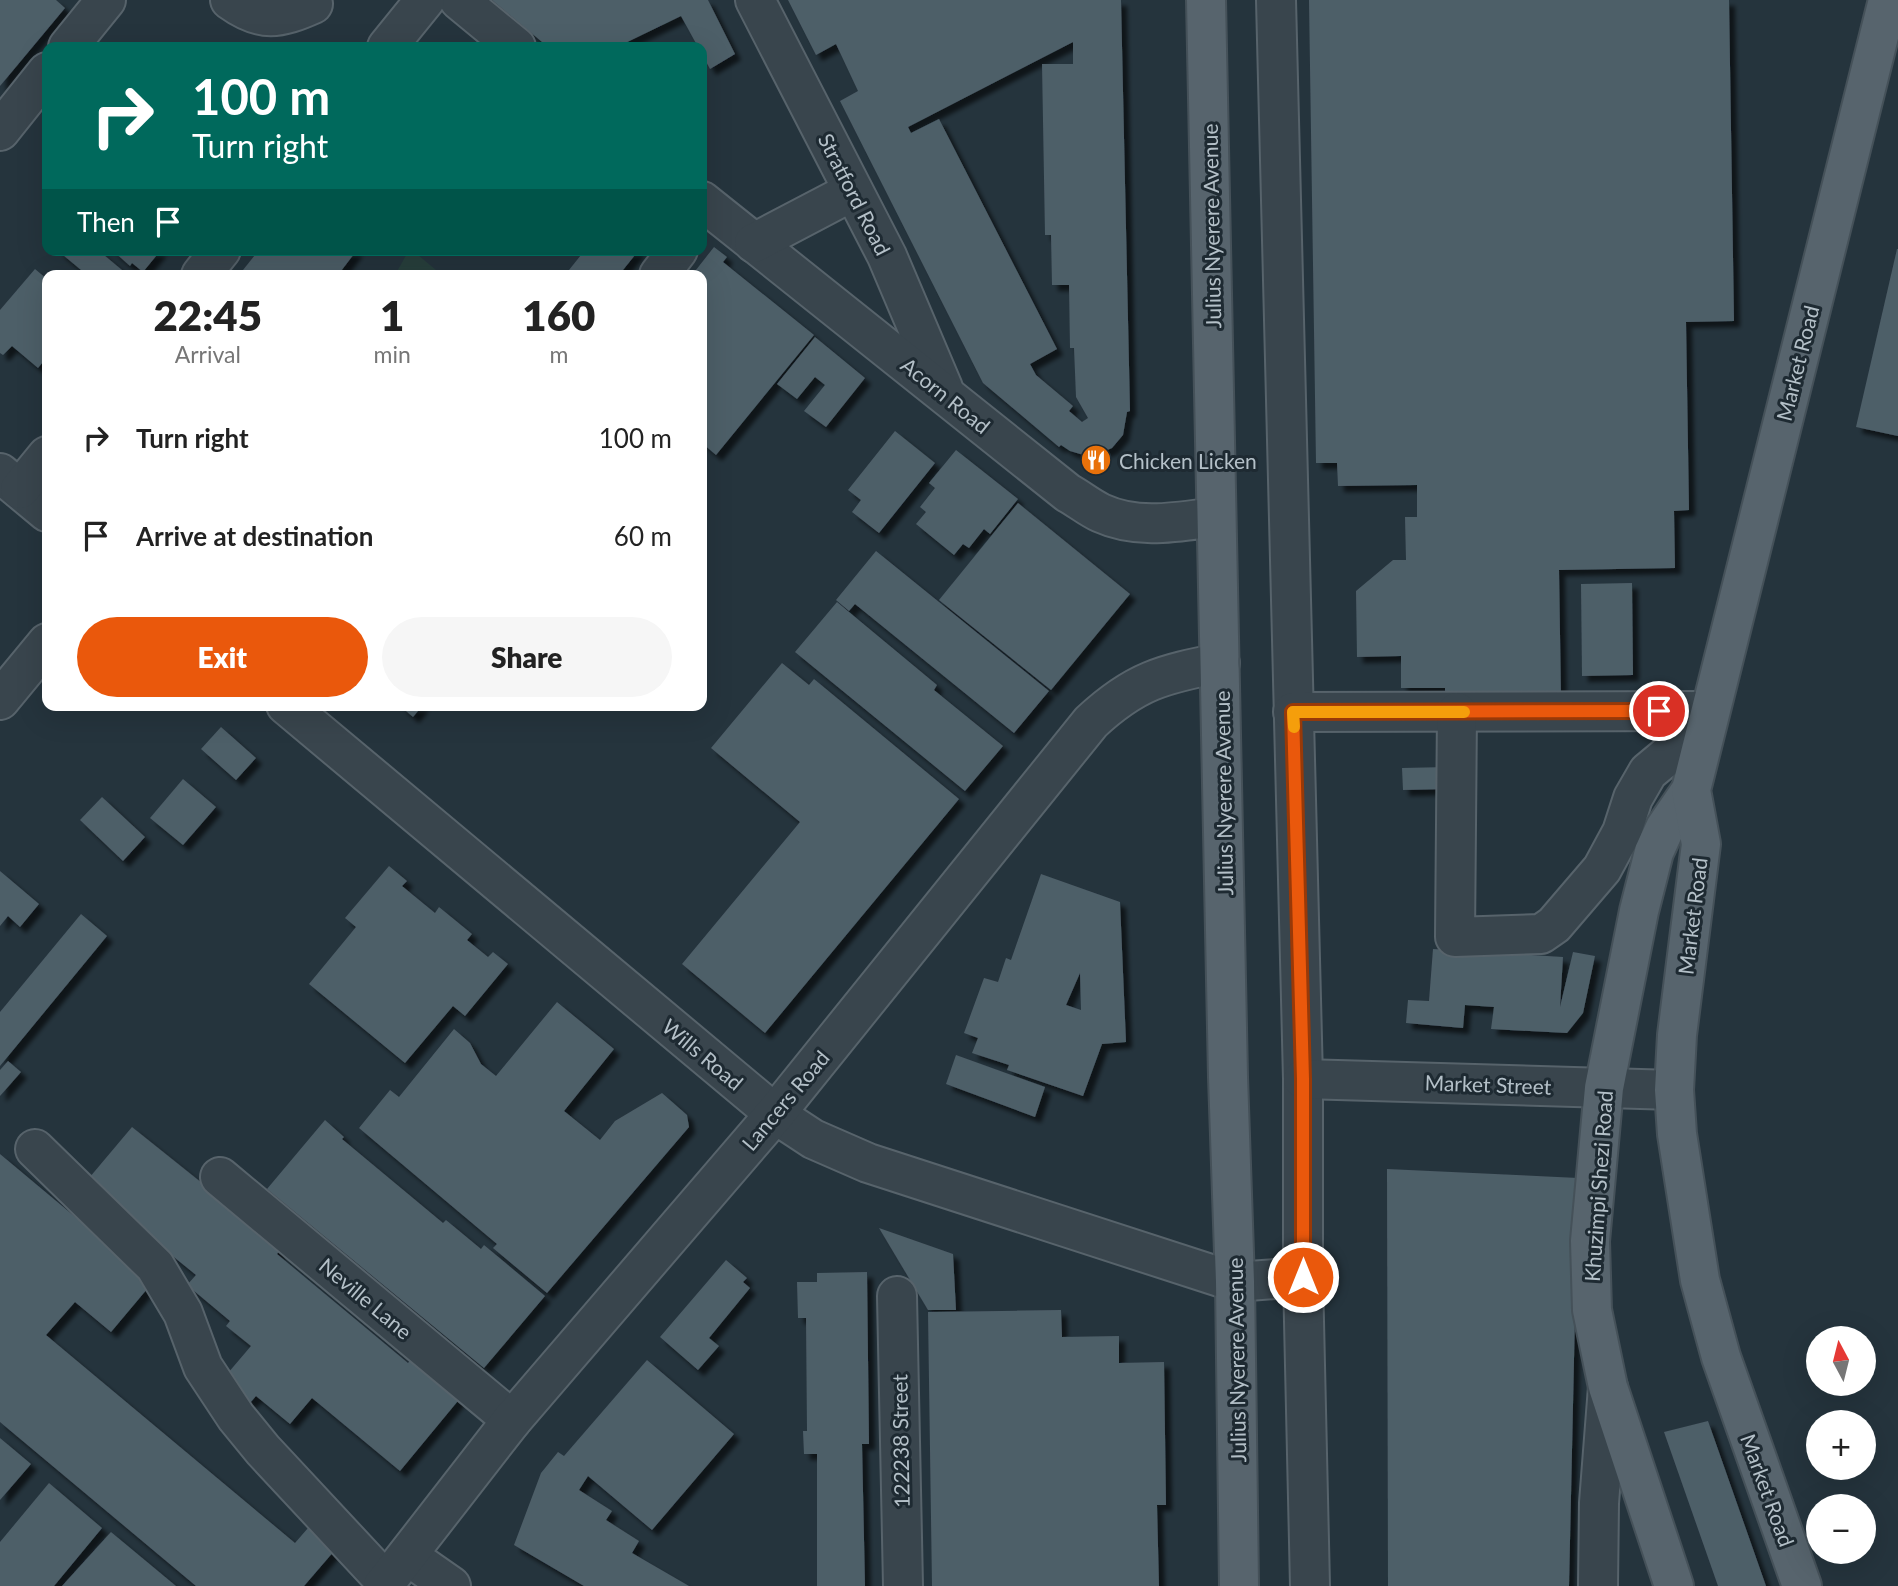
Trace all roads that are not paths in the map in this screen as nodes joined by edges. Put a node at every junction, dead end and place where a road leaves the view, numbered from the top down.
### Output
1 (106, 0) edge
2 (230, 0) edge
3 (425, 0) edge
4 (459, 0) edge
5 (755, 0) edge
6 (1206, 0) edge
7 (1276, 0) edge
8 (1888, 0) edge
9 (313, 4) dead end
10 (72, 42) edge
11 (391, 42) edge
12 (510, 42) edge
13 (42, 78) edge
14 (0, 131) edge
15 (853, 191) junction
16 (707, 212) edge
17 (754, 243) junction
18 (216, 256) edge
19 (673, 256) edge
20 (205, 270) edge
21 (663, 270) edge
22 (945, 393) junction
23 (42, 463) edge
24 (22, 491) edge
25 (1216, 517) junction
26 (42, 649) edge
27 (1220, 663) junction
28 (0, 700) edge
29 (300, 711) edge
30 (1293, 712) junction
31 (1457, 712) junction
32 (1707, 721) junction
33 (1691, 790) junction
34 (1303, 1079) junction
35 (1604, 1088) junction
36 (1674, 1090) junction
37 (775, 1114) junction
38 (35, 1149) dead end
39 (220, 1177) dead end
40 (1303, 1277) junction
41 (1235, 1282) junction
42 (897, 1296) dead end
43 (1608, 1387) junction
44 (512, 1420) junction
45 (393, 1575) edge
46 (451, 1586) edge
47 (902, 1586) edge
48 (1239, 1586) edge
49 (1310, 1586) edge
50 (1598, 1586) edge
51 (1674, 1586) edge
52 (1802, 1586) edge

1 - 10 street
2 - 9 street
3 - 11 street
4 - 12 street
5 - 15 street, Stratford Road
6 - 25 main road, Julius Nyerere Avenue
7 - 30 street
8 - 32 main road, Market Road
13 - 14 street
15 - 17 street
15 - 22 street, Stratford Road
16 - 17 street, Acorn Road
17 - 22 street, Acorn Road
18 - 20 street
19 - 21 street
22 - 25 street, Acorn Road
23 - 24 street
25 - 27 main road, Julius Nyerere Avenue
26 - 28 street
27 - 37 street, Lancers Road
27 - 41 main road, Julius Nyerere Avenue
29 - 37 street, Wills Road
30 - 31 street
30 - 34 street
31 - 32 street
31 - 32 street
32 - 33 main road, Market Road
33 - 35 main road, Khuzimpi Shezi Road
33 - 36 main road, Market Road
34 - 35 street, Market Street
34 - 40 street
35 - 36 street, Market Street
35 - 43 main road, Khuzimpi Shezi Road
36 - 52 main road, Market Road
37 - 41 street, Wills Road
37 - 44 street, Lancers Road
38 - 45 street
39 - 44 street, Neville Lane
40 - 41 street
40 - 49 street
41 - 48 main road, Julius Nyerere Avenue
42 - 47 street, 122238 Street
43 - 50 street
43 - 51 main road, Khuzimpi Shezi Road
44 - 45 street, Lancers Road
45 - 46 street

